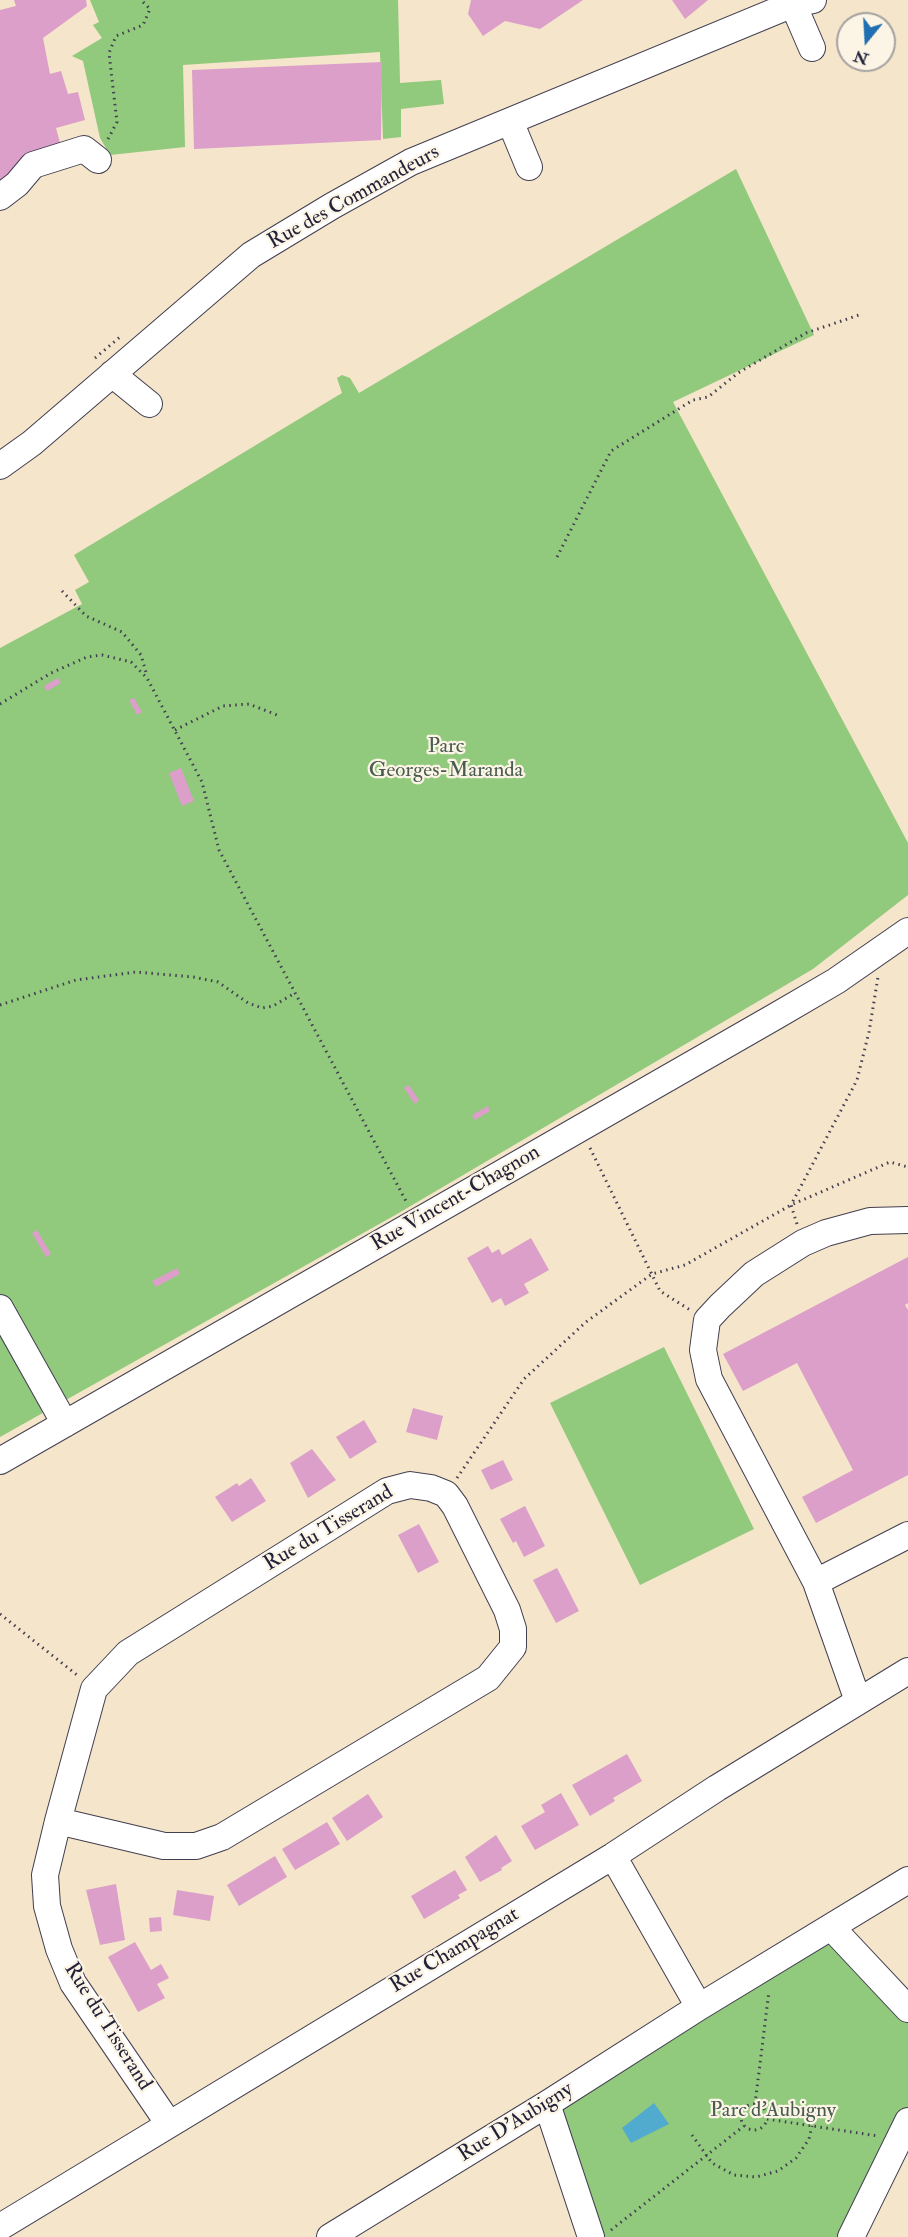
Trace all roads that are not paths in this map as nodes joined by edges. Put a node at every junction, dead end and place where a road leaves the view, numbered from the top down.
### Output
1 (801, 1) edge
2 (812, 48) dead end
3 (510, 121) junction
4 (98, 160) road end
5 (529, 167) dead end
6 (0, 197) edge
7 (112, 374) junction
8 (149, 404) dead end
9 (0, 466) edge
10 (908, 931) edge
11 (908, 1220) edge
12 (0, 1308) edge
13 (65, 1424) junction
14 (0, 1461) edge
15 (908, 1534) edge
16 (816, 1582) junction
17 (908, 1671) edge
18 (858, 1701) junction
19 (58, 1821) junction
20 (612, 1856) junction
21 (908, 1880) edge
22 (832, 1928) junction
23 (699, 2007) junction
24 (908, 2009) edge
25 (547, 2104) junction
26 (170, 2124) junction
27 (904, 2131) edge
28 (0, 2227) edge
29 (330, 2237) edge
30 (591, 2237) edge
31 (850, 2237) edge

1 - 2 street
1 - 3 street, Rue des Commandeurs
3 - 5 street
3 - 7 street, Rue des Commandeurs
4 - 6 street
7 - 8 street
7 - 9 street, Rue des Commandeurs
10 - 13 street, Rue Vincent-Chagnon
11 - 16 street
12 - 13 street
13 - 14 street, Rue Vincent-Chagnon
15 - 16 street
16 - 18 street
17 - 18 street, Rue Champagnat
18 - 20 street, Rue Champagnat
19 - 19 street, Rue du Tisserand
19 - 26 street, Rue du Tisserand
20 - 23 street
20 - 26 street, Rue Champagnat
21 - 22 street, Rue D'Aubigny
22 - 23 street, Rue D'Aubigny
22 - 24 street
23 - 25 street, Rue D'Aubigny
25 - 29 street, Rue D'Aubigny
25 - 30 street
26 - 28 street, Rue Champagnat
27 - 31 street

